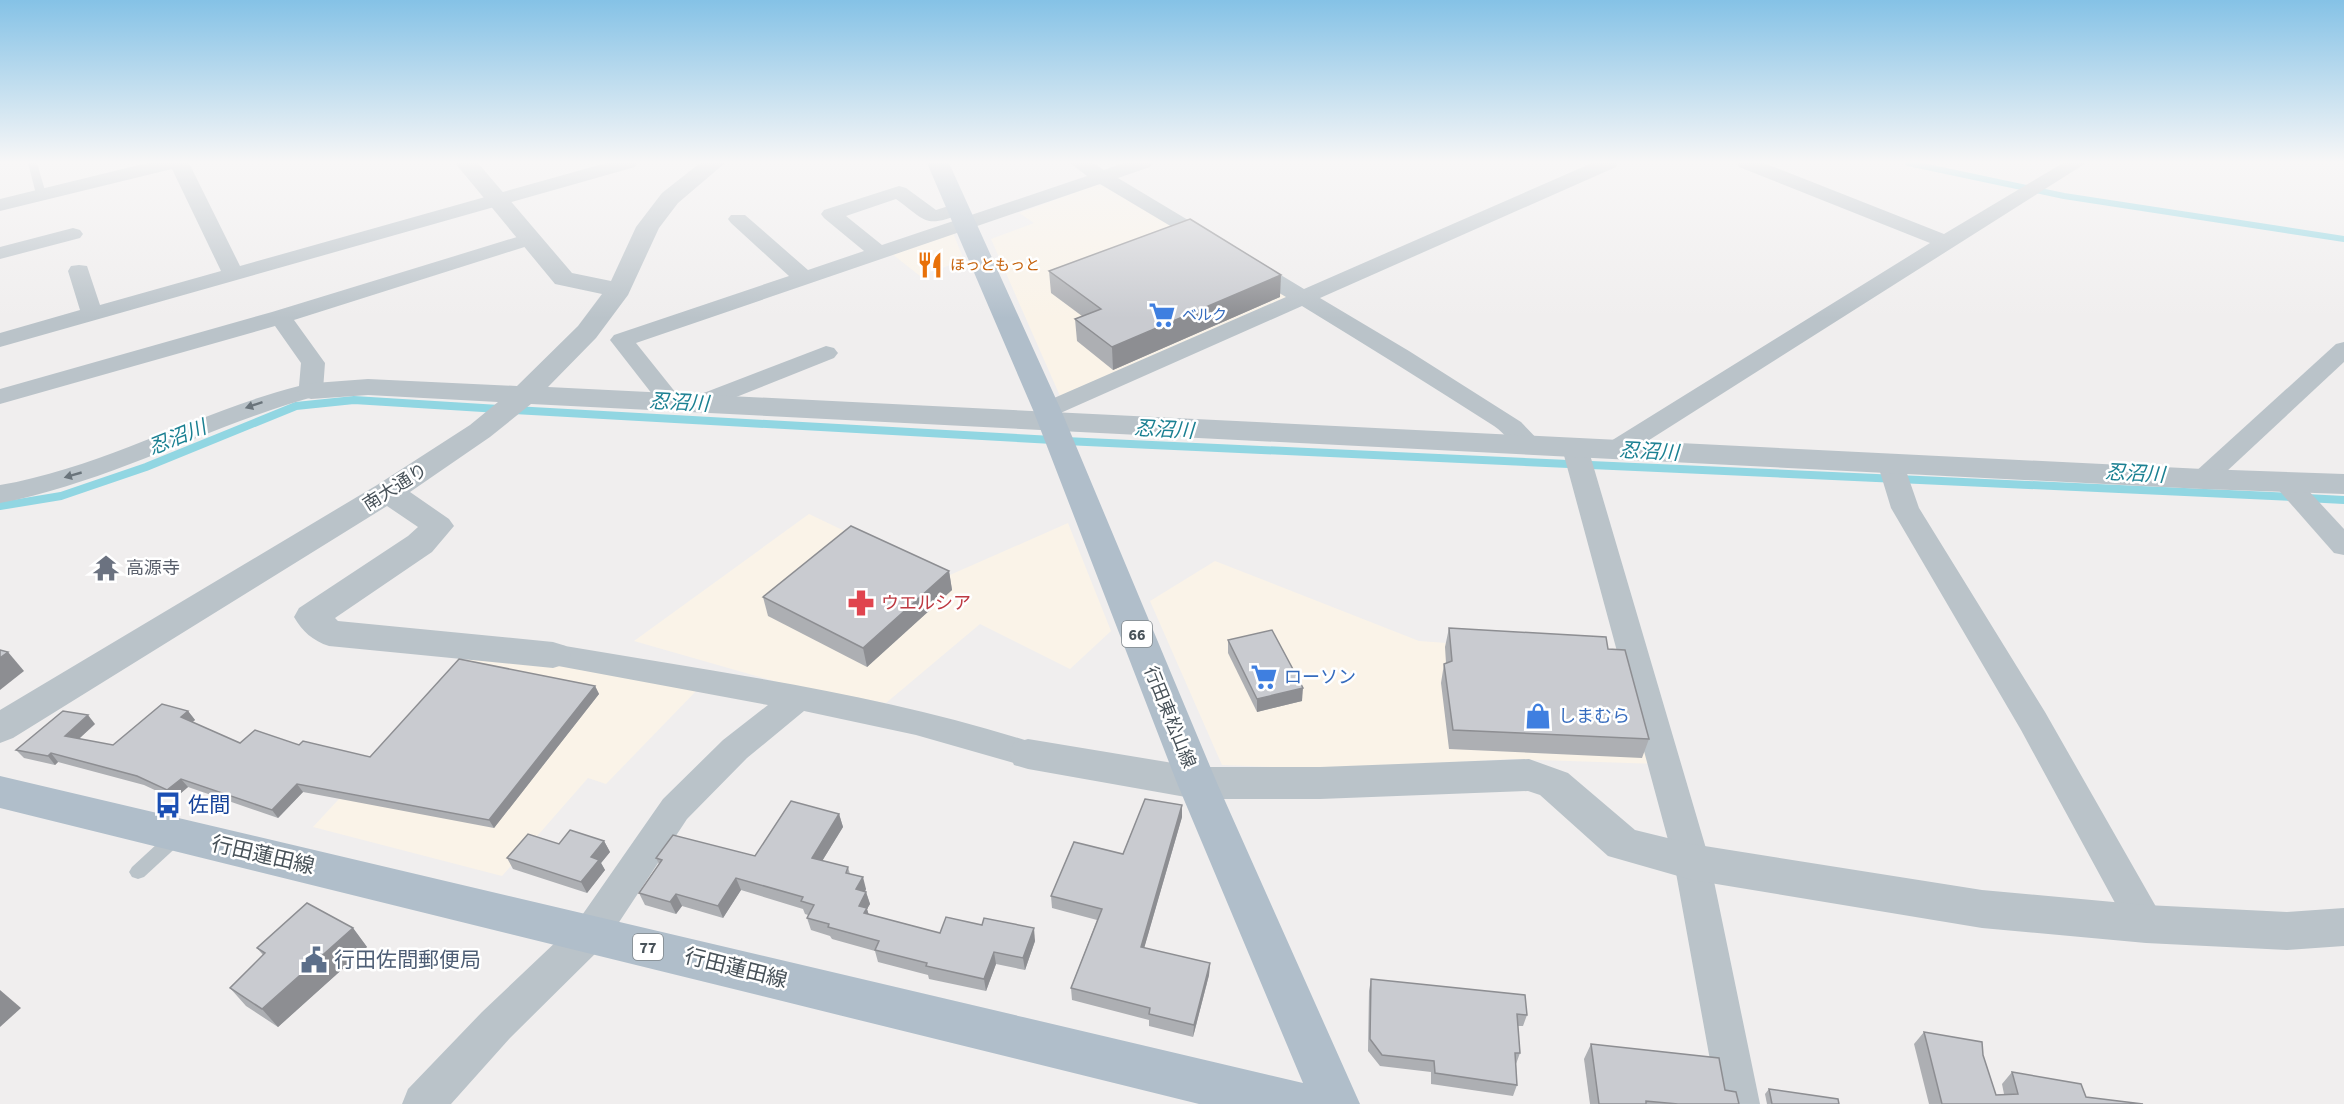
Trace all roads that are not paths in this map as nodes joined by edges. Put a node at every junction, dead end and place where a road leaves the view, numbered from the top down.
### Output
1 (204, 215) edge
2 (449, 215) edge
3 (509, 215) edge
4 (657, 215) edge
5 (832, 215) edge
6 (930, 215) edge
7 (970, 215) edge
8 (1163, 215) edge
9 (1493, 215) edge
10 (1876, 215) edge
11 (1992, 215) edge
12 (961, 217) junction
13 (738, 219) dead end
14 (73, 234) dead end
15 (530, 239) junction
16 (1946, 242) junction
17 (880, 253) junction
18 (0, 254) edge
19 (79, 271) dead end
20 (234, 275) junction
21 (803, 277) junction
22 (619, 290) junction
23 (1304, 298) junction
24 (92, 314) junction
25 (280, 317) junction
26 (0, 340) edge
27 (2344, 349) edge
28 (826, 353) dead end
29 (311, 390) junction
30 (524, 395) junction
31 (0, 398) edge
32 (684, 404) junction
33 (1049, 415) junction
34 (1530, 445) junction
35 (1575, 448) junction
36 (1615, 450) junction
37 (1890, 462) junction
38 (2203, 479) junction
39 (2285, 481) junction
40 (2344, 484) edge
41 (388, 492) junction
42 (0, 494) edge
43 (2344, 546) edge
44 (553, 655) joint
45 (798, 698) junction
46 (0, 728) edge
47 (1028, 754) joint
48 (1197, 783) junction
49 (3, 796) edge
50 (179, 835) junction
51 (1692, 862) junction
52 (138, 872) dead end
53 (2146, 924) junction
54 (2344, 927) edge
55 (591, 933) junction
56 (423, 1104) edge
57 (1296, 1104) edge
58 (1336, 1104) edge
59 (1739, 1104) edge

1 - 20 street
2 - 20 street
3 - 15 street
4 - 22 street, 南大通り
5 - 17 street
6 - 12 street
7 - 12 street
8 - 23 street
9 - 23 street
10 - 16 street
11 - 16 street
12 - 17 street
12 - 33 main road, 行田東松山線 / 66
13 - 21 street
14 - 18 street
15 - 22 street
15 - 25 street
16 - 36 street
17 - 21 street
19 - 24 street
20 - 24 street
21 - 32 street
22 - 30 street, 南大通り
23 - 33 street
23 - 34 street
24 - 26 street
25 - 29 street
25 - 31 street
27 - 38 street
28 - 32 street
29 - 30 street
29 -> 42 street
30 - 32 street
30 - 41 street, 南大通り
32 - 33 street
33 - 34 street
33 - 48 main road, 行田東松山線 / 66
34 - 35 street
35 - 36 street
35 - 51 street
36 - 37 street
37 - 38 street
37 - 53 street
38 - 39 street
39 - 40 street
39 - 43 street
41 - 44 street
41 - 46 street, 南大通り
44 - 45 street
45 - 47 street
45 - 55 street
47 - 48 street
48 - 51 street
48 - 58 main road, 行田東松山線 / 66
49 - 50 main road, 行田蓮田線 / 77
50 - 52 lane
50 - 55 main road, 行田蓮田線 / 77
51 - 53 street
51 - 59 street
53 - 54 street
55 - 56 street
55 - 57 main road, 行田蓮田線 / 77

